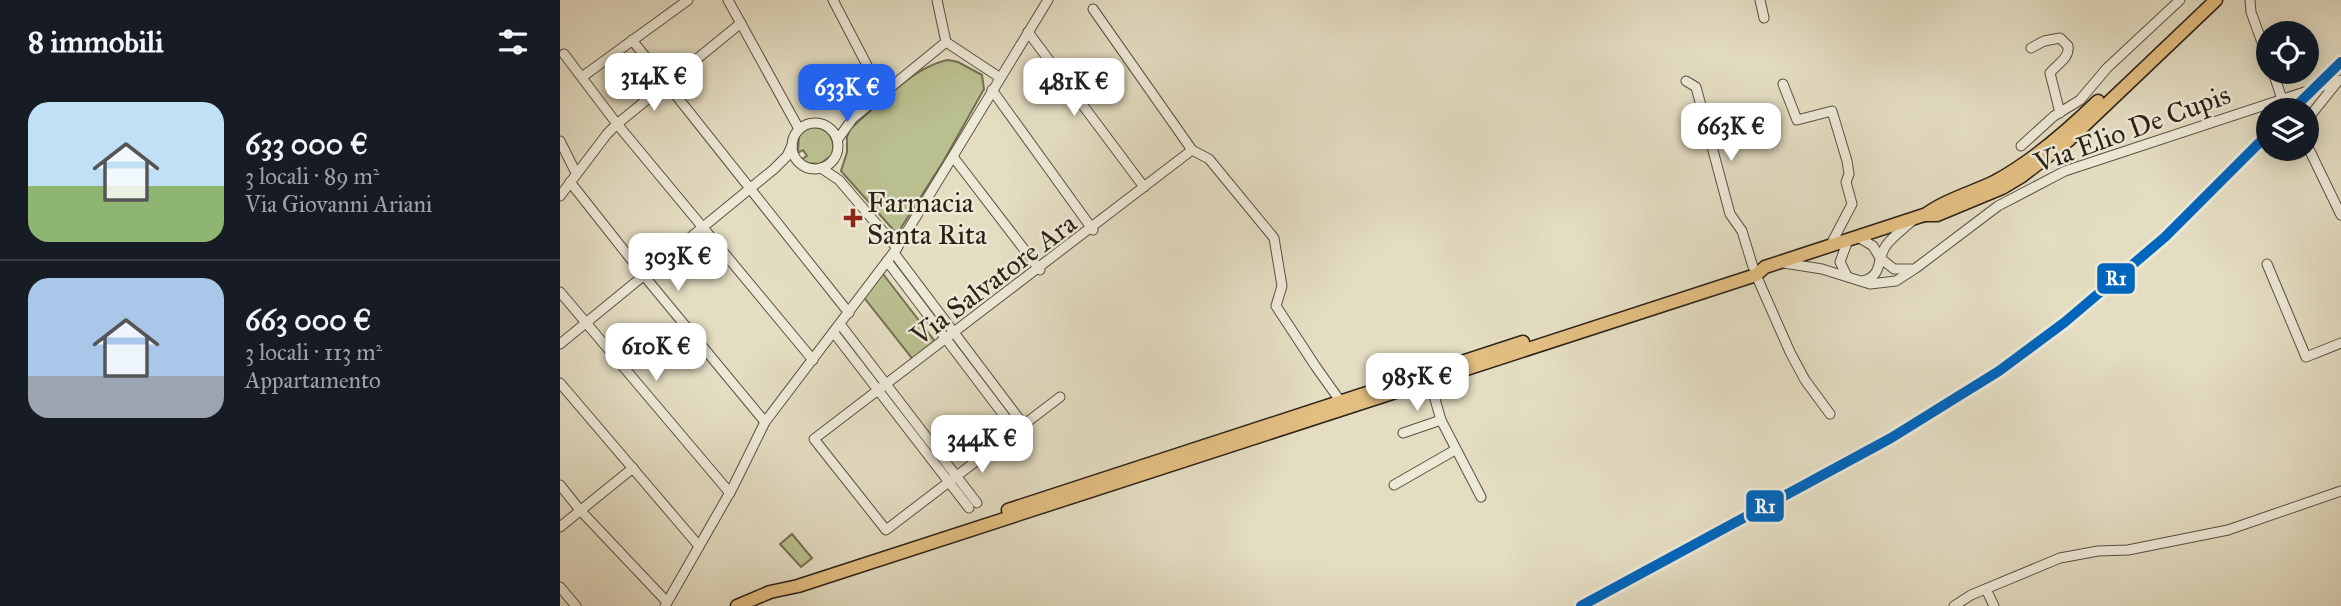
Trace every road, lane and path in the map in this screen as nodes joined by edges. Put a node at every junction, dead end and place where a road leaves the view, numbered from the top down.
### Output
1 (688, 0) edge
2 (728, 0) edge
3 (833, 0) edge
4 (937, 0) edge
5 (1048, 0) edge
6 (1760, 0) edge
7 (2180, 0) edge
8 (2204, 0) edge
9 (2216, 0) edge
10 (2250, 0) edge
11 (1093, 9) dead end
12 (1764, 18) dead end
13 (741, 23) junction
14 (2256, 26) edge
15 (1028, 32) junction
16 (632, 40) junction
17 (946, 42) junction
18 (2031, 48) dead end
19 (564, 54) dead end
20 (582, 77) junction
21 (999, 77) junction
22 (1686, 81) dead end
23 (2339, 81) edge
24 (666, 84) junction
25 (1783, 84) dead end
26 (992, 90) junction
27 (882, 94) junction
28 (2285, 98) edge
29 (2319, 105) edge
30 (2256, 108) edge
31 (2060, 113) junction
32 (853, 118) junction
33 (617, 124) junction
34 (830, 127) junction
35 (799, 129) junction
36 (838, 139) junction
37 (560, 141) edge
38 (792, 145) junction
39 (2021, 146) dead end
40 (1195, 151) junction
41 (954, 158) junction
42 (834, 160) junction
43 (2315, 161) edge
44 (801, 164) junction
45 (775, 168) junction
46 (821, 168) junction
47 (576, 173) junction
48 (839, 180) junction
49 (570, 182) junction
50 (1144, 187) junction
51 (749, 190) junction
52 (560, 196) edge
53 (2341, 215) edge
54 (1919, 217) junction
55 (703, 227) junction
56 (1092, 229) junction
57 (1853, 239) junction
58 (1830, 246) junction
59 (893, 254) junction
60 (1880, 258) junction
61 (1779, 263) junction
62 (2267, 264) dead end
63 (1916, 268) junction
64 (1040, 270) junction
65 (1758, 270) junction
66 (1847, 276) junction
67 (645, 277) junction
68 (1860, 282) junction
69 (560, 292) edge
70 (849, 313) junction
71 (586, 324) junction
72 (841, 324) junction
73 (834, 333) junction
74 (951, 337) junction
75 (2341, 343) edge
76 (560, 344) edge
77 (813, 360) junction
78 (1430, 382) junction
79 (560, 383) edge
80 (883, 389) junction
81 (1060, 397) dead end
82 (1340, 402) junction
83 (1830, 414) dead end
84 (1441, 420) junction
85 (765, 422) junction
86 (1019, 427) junction
87 (1403, 433) dead end
88 (1455, 450) junction
89 (633, 468) junction
90 (952, 479) junction
91 (560, 485) edge
92 (1394, 485) dead end
93 (2341, 491) edge
94 (730, 493) junction
95 (1481, 497) dead end
96 (973, 506) dead end
97 (580, 510) junction
98 (560, 527) edge
99 (699, 546) junction
100 (560, 587) edge
101 (1986, 589) junction
102 (770, 592) junction
103 (666, 605) edge
104 (576, 606) edge
105 (737, 606) edge
106 (1954, 606) edge
107 (1994, 606) edge

1 - 16 street
2 - 13 street
3 - 27 street
4 - 17 street
5 - 15 street
6 - 12 street
7 - 31 street
8 - 54 main road
9 - 54 main road
10 - 14 street
11 - 40 street
13 - 24 street
13 - 35 street
15 - 21 street
15 - 50 street
16 - 20 street
16 - 24 street
17 - 21 street
17 - 27 street
18 - 31 street
19 - 20 street
20 - 33 street
21 - 26 street
22 - 65 street
23 - 28 street, Via Elio De Cupis
23 - 29 street
24 - 33 street
24 - 51 street
25 - 58 street
26 - 41 street
26 - 56 street
27 - 32 street
30 - 63 street, Via Elio De Cupis
31 - 39 street
32 - 34 street
32 - 36 street
33 - 47 street
33 - 55 street
34 - 35 street
34 - 36 street
35 - 38 street
36 - 42 street
37 - 47 street
38 - 44 street
38 - 45 street
40 - 50 street, Via Salvatore Ara
40 - 56 street, Via Salvatore Ara
40 - 82 street
41 - 59 street
41 - 64 street
42 - 46 street
42 - 48 street
43 - 53 street
44 - 45 street
44 - 46 street
45 - 51 street
46 - 48 street
47 - 49 street
48 - 59 street
49 - 52 street
49 - 67 street
50 - 56 street, Via Salvatore Ara
51 - 55 street
51 - 70 street
54 - 57 main road
54 - 60 street
55 - 67 street
55 - 77 street
56 - 64 street, Via Salvatore Ara
57 - 58 main road
57 - 60 street
57 - 66 street
58 - 61 main road
59 - 70 street
59 - 74 street
60 - 63 street
60 - 68 street
61 - 65 main road
61 - 66 street, Via Elio De Cupis
62 - 75 street
63 - 68 street, Via Elio De Cupis
64 - 74 street, Via Salvatore Ara
65 - 78 main road
65 - 82 main road
65 - 83 street
66 - 68 street, Via Elio De Cupis
67 - 71 street
67 - 85 street
69 - 71 street
70 - 72 street
71 - 76 street
71 - 94 street
72 - 73 street
72 - 80 street
73 - 77 street
73 - 80 street
74 - 80 street, Via Salvatore Ara
74 - 86 street
77 - 85 street
78 - 84 street
78 - 102 main road
79 - 89 street
80 - 90 street
80 - 90 street, Via Salvatore Ara
81 - 86 street
82 - 102 main road
84 - 87 street
84 - 88 street
85 - 94 street
86 - 90 street
88 - 92 street
88 - 95 street
89 - 97 street
89 - 99 street
90 - 96 street
91 - 97 street
93 - 101 street
94 - 99 street
97 - 98 street
97 - 103 street
99 - 103 street
100 - 104 street
101 - 106 street
101 - 107 street
102 - 105 main road

